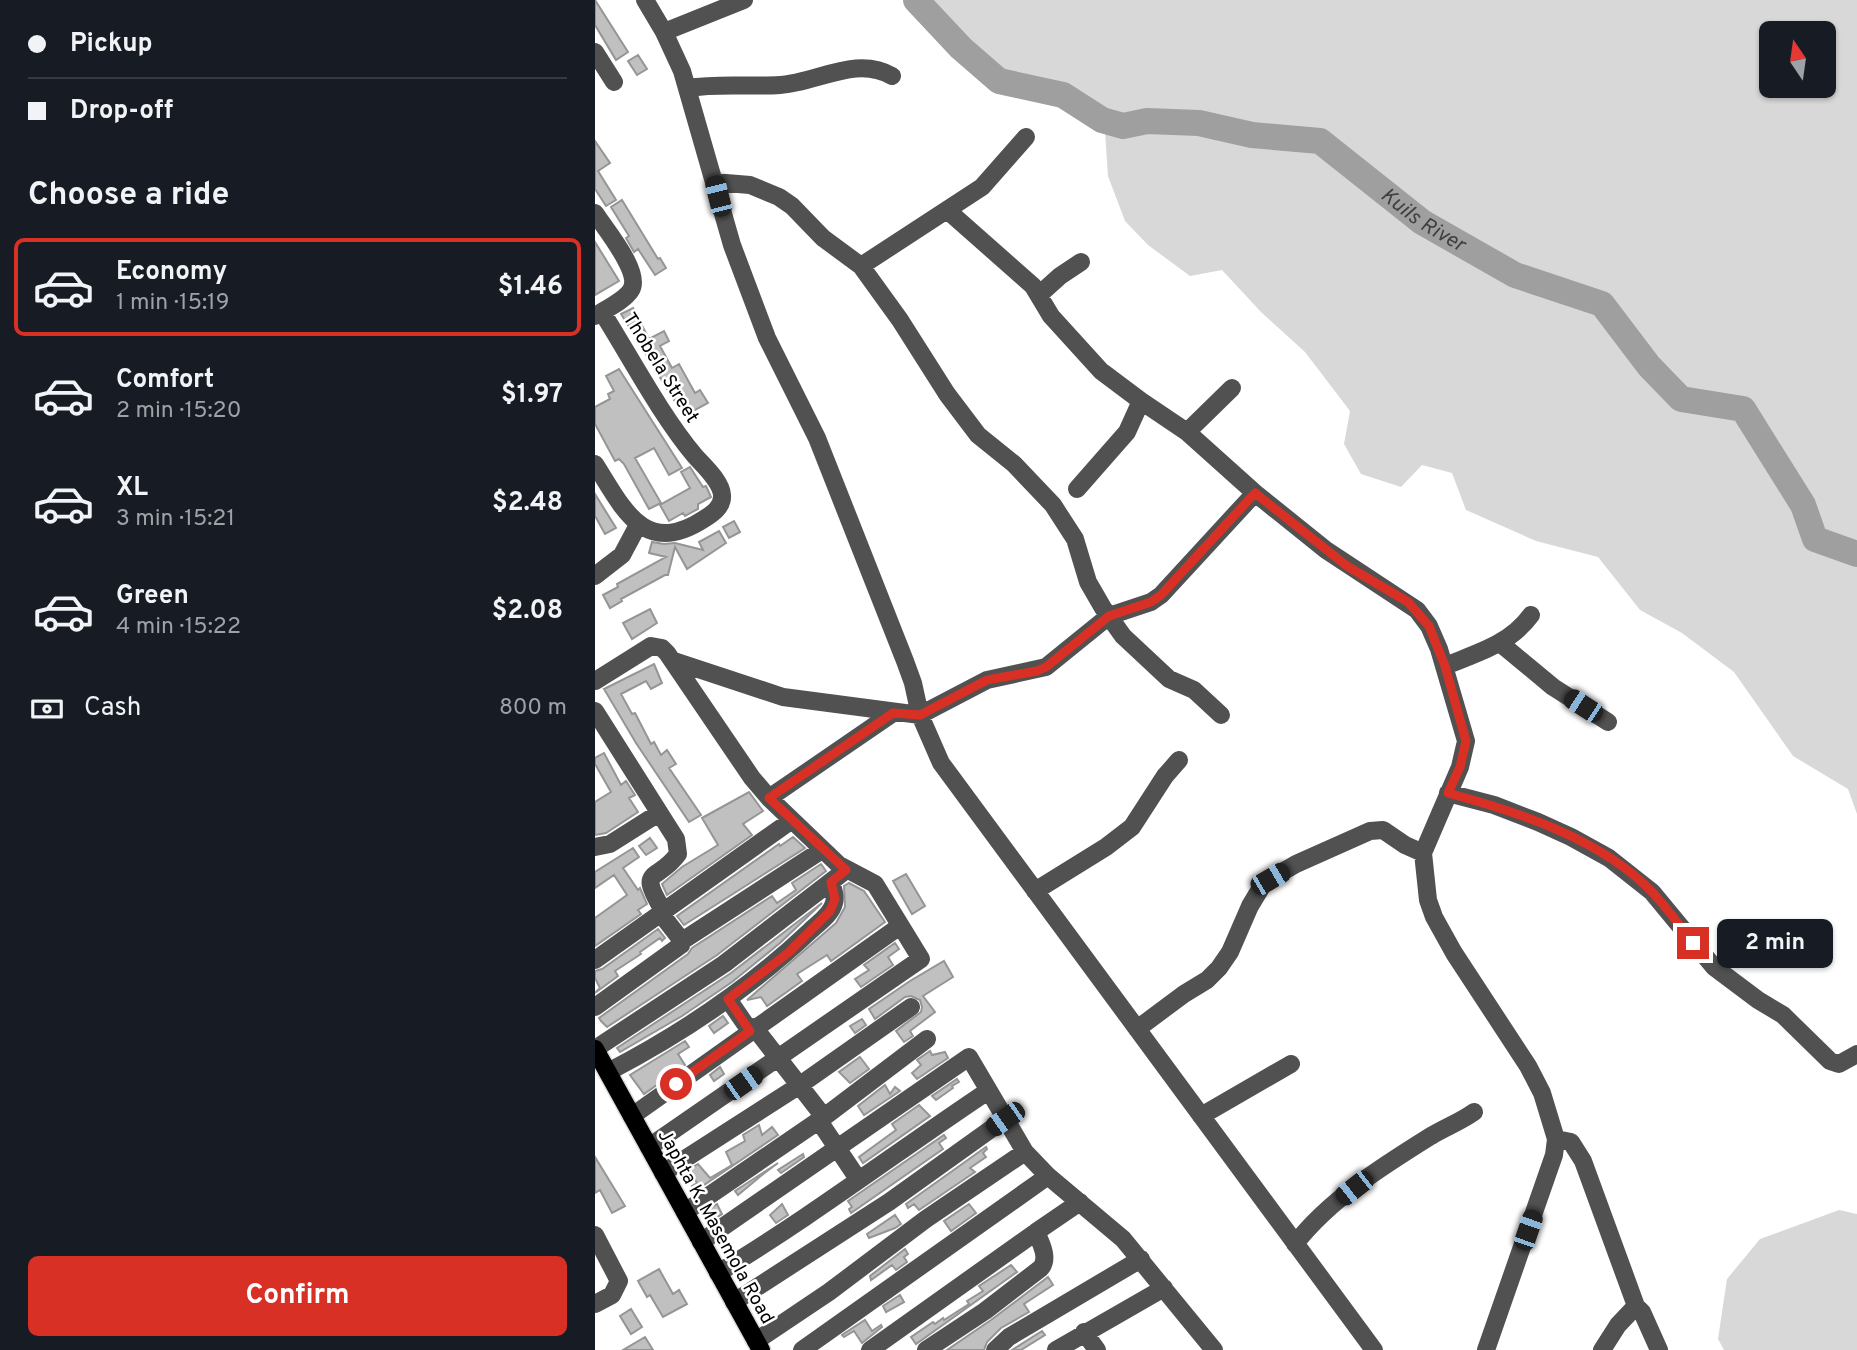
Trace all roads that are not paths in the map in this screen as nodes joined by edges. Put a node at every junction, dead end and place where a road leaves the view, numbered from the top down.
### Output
1 (645, 0) edge
2 (744, 0) edge
3 (664, 32) junction
4 (595, 52) edge
5 (892, 76) dead end
6 (614, 82) dead end
7 (688, 88) junction
8 (1026, 137) dead end
9 (714, 182) junction
10 (947, 209) junction
11 (595, 213) edge
12 (1081, 262) dead end
13 (861, 266) junction
14 (1040, 294) junction
15 (598, 314) edge
16 (1232, 388) dead end
17 (1141, 401) junction
18 (1187, 432) junction
19 (596, 467) edge
20 (1077, 489) dead end
21 (1255, 493) junction
22 (638, 525) junction
23 (595, 576) edge
24 (1531, 615) dead end
25 (1109, 616) junction
26 (1500, 643) junction
27 (674, 661) junction
28 (1445, 666) junction
29 (595, 681) edge
30 (595, 711) edge
31 (893, 713) junction
32 (920, 715) junction
33 (1221, 715) dead end
34 (1608, 722) dead end
35 (1179, 760) dead end
36 (1448, 793) junction
37 (769, 798) junction
38 (659, 813) junction
39 (792, 820) junction
40 (595, 847) edge
41 (822, 850) junction
42 (1423, 853) junction
43 (846, 870) junction
44 (831, 882) junction
45 (1035, 891) junction
46 (663, 913) junction
47 (900, 926) junction
48 (682, 941) junction
49 (595, 960) edge
50 (728, 999) junction
51 (595, 1007) edge
52 (911, 1007) dead end
53 (752, 1029) junction
54 (1137, 1029) junction
55 (927, 1039) dead end
56 (595, 1049) edge
57 (1857, 1054) edge
58 (778, 1058) junction
59 (1291, 1064) dead end
60 (608, 1072) junction
61 (800, 1085) junction
62 (988, 1091) junction
63 (1474, 1112) dead end
64 (632, 1116) junction
65 (1201, 1116) junction
66 (821, 1119) junction
67 (1005, 1119) junction
68 (1556, 1139) junction
69 (649, 1147) junction
70 (838, 1149) junction
71 (1025, 1152) junction
72 (663, 1173) junction
73 (1048, 1176) junction
74 (858, 1179) junction
75 (1080, 1202) junction
76 (685, 1212) junction
77 (1036, 1232) junction
78 (595, 1235) edge
79 (701, 1242) junction
80 (1295, 1244) junction
81 (1141, 1259) junction
82 (718, 1273) junction
83 (1164, 1288) junction
84 (734, 1302) junction
85 (595, 1304) edge
86 (1636, 1306) junction
87 (1084, 1332) junction
88 (759, 1346) edge
89 (802, 1350) edge
90 (870, 1350) edge
91 (926, 1350) edge
92 (995, 1350) edge
93 (1056, 1350) edge
94 (1097, 1350) edge
95 (1214, 1350) edge
96 (1374, 1350) edge
97 (1486, 1350) edge
98 (1602, 1350) edge
99 (1659, 1350) edge

1 - 3 street
2 - 3 street
3 - 7 street
4 - 6 street
5 - 7 street
7 - 9 street
8 - 10 street
9 - 13 street
9 - 32 street
10 - 13 street
10 - 14 street
11 - 15 street
12 - 14 street
13 - 25 street
14 - 17 street
15 - 22 street, Thobela Street
16 - 18 street
17 - 18 street
17 - 20 street
18 - 21 street
19 - 22 street
21 - 25 street
21 - 28 street
22 - 23 street
24 - 26 street
25 - 32 street
25 - 33 street
26 - 28 street
26 - 34 street
27 - 29 street
27 - 31 street
27 - 37 street
28 - 36 street
30 - 38 street
31 - 32 street
31 - 37 street
32 - 45 street
35 - 45 street
36 - 42 street
36 - 57 street
37 - 39 street
38 - 40 street
38 - 46 street
39 - 41 street
39 - 46 street
41 - 43 street
41 - 48 street
42 - 54 street
42 - 68 street
43 - 44 street
43 - 47 street
44 - 50 street
44 - 56 street
45 - 54 street
46 - 48 street
46 - 49 street
47 - 53 street
47 - 58 street
48 - 51 street
50 - 53 street
50 - 60 street
52 - 61 street
53 - 58 street
53 - 64 street
54 - 65 street
55 - 66 street
56 - 60 main road, Japhta K. Masemola Road
58 - 61 street
58 - 69 street
59 - 65 street
60 - 64 main road, Japhta K. Masemola Road
61 - 66 street
61 - 72 street
62 - 67 street
62 - 70 street
62 - 74 street
63 - 80 street
64 - 69 main road, Japhta K. Masemola Road
65 - 80 street
66 - 70 street
66 - 76 street
67 - 71 street
67 - 84 street
68 - 86 street
68 - 97 street
69 - 72 main road, Japhta K. Masemola Road
70 - 74 street
70 - 79 street
71 - 73 street
71 - 88 street
72 - 76 main road, Japhta K. Masemola Road
73 - 75 street
73 - 89 street
74 - 82 street
75 - 77 street
75 - 81 street
76 - 79 main road, Japhta K. Masemola Road
77 - 90 street
77 - 91 street
78 - 85 street
79 - 82 main road, Japhta K. Masemola Road
80 - 96 street
81 - 83 street
81 - 92 street
82 - 84 main road, Japhta K. Masemola Road
83 - 87 street
83 - 95 street
84 - 88 main road, Japhta K. Masemola Road
86 - 98 street
86 - 99 street
87 - 93 street
87 - 94 street

